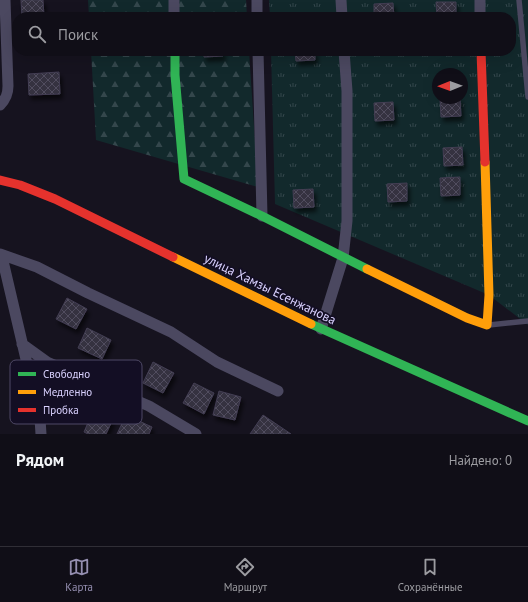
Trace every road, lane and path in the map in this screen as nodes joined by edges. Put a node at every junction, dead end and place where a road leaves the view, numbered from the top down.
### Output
1 (5, 0) edge
2 (174, 0) edge
3 (256, 0) edge
4 (342, 0) edge
5 (480, 0) edge
6 (519, 0) edge
7 (174, 12) edge
8 (257, 12) edge
9 (342, 12) edge
10 (480, 12) edge
11 (175, 56) edge
12 (258, 56) edge
13 (344, 56) edge
14 (481, 56) edge
15 (528, 97) edge
16 (0, 105) edge
17 (0, 180) edge
18 (262, 216) junction
19 (0, 255) edge
20 (343, 258) junction
21 (528, 321) edge
22 (487, 325) junction
23 (321, 329) junction
24 (22, 344) junction
25 (26, 360) edge
26 (44, 360) edge
27 (278, 392) dead end
28 (142, 403) edge
29 (528, 421) edge
30 (40, 424) edge
31 (41, 434) edge
32 (196, 434) edge

1 - 16 street
2 - 7 street
3 - 8 street
4 - 9 street
5 - 10 street
6 - 15 lane
11 - 18 street
12 - 18 street
13 - 20 street
14 - 22 street
17 - 23 street, улица Хамзы Есенжанова
18 - 20 street
19 - 24 street
19 - 27 street
20 - 22 street
20 - 23 street
21 - 22 lane
23 - 29 street, улица Хамзы Есенжанова
24 - 25 street
24 - 26 street
28 - 32 street
30 - 31 street

